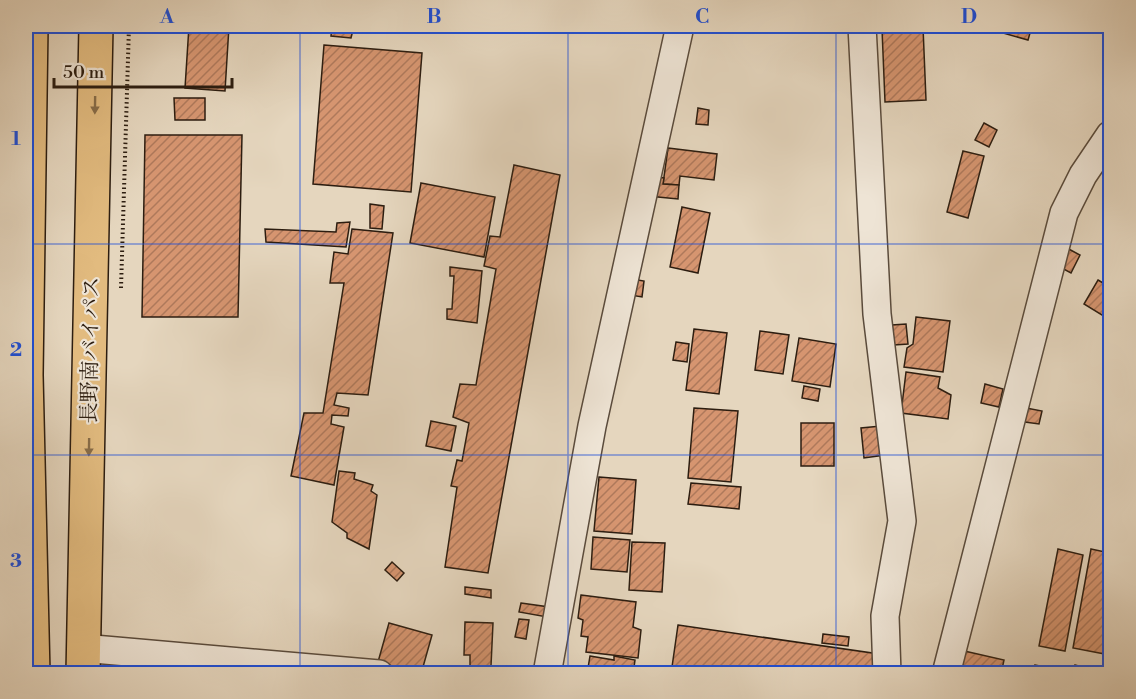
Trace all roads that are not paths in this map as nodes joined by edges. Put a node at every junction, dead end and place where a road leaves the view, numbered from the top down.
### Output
1 (31, 26) edge
2 (96, 26) edge
3 (680, 26) edge
4 (862, 26) edge
5 (1110, 135) edge
6 (27, 165) edge
7 (30, 655) edge
8 (82, 661) edge
9 (379, 674) edge
10 (547, 674) edge
11 (887, 674) edge
12 (946, 674) edge

1 - 6 highway
2 -> 8 highway, 長野南バイパス
3 - 10 street
4 - 11 street
5 - 12 street
6 - 7 highway
8 - 9 street

